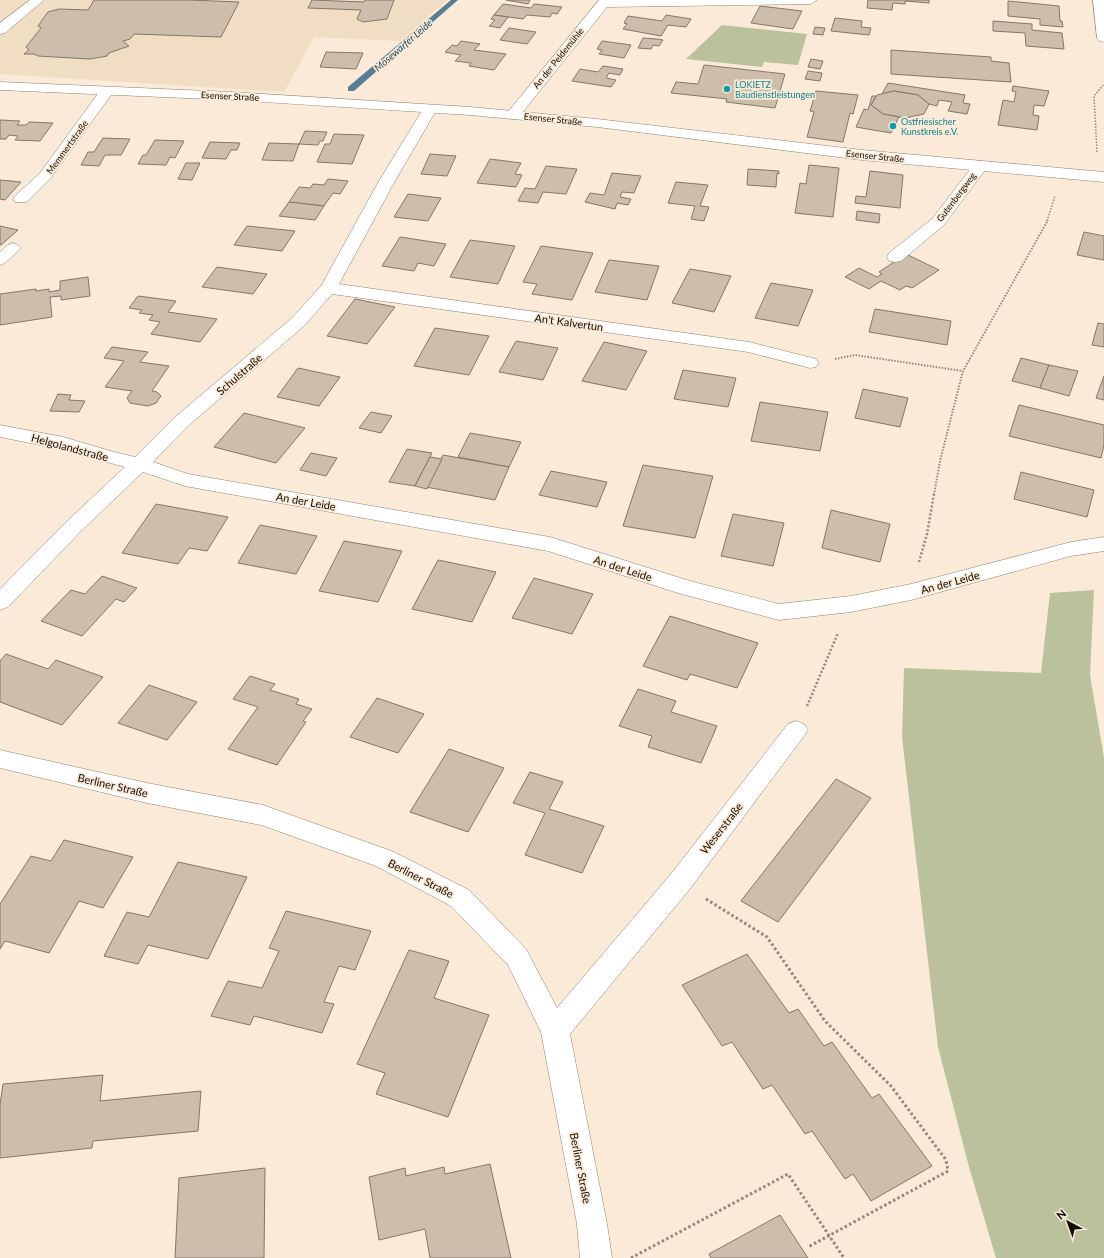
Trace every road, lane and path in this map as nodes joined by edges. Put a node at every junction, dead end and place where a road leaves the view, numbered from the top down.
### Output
1 (38, 0) edge
2 (811, 0) edge
3 (1099, 0) edge
4 (605, 1) edge
5 (0, 30) edge
6 (1104, 38) edge
7 (1104, 84) edge
8 (0, 86) edge
9 (107, 91) junction
10 (430, 109) junction
11 (513, 115) junction
12 (980, 166) junction
13 (1101, 177) edge
14 (21, 199) dead end
15 (1050, 216) dead end
16 (13, 248) dead end
17 (895, 257) dead end
18 (0, 260) edge
19 (328, 288) junction
20 (810, 363) joint
21 (963, 371) junction
22 (0, 431) edge
23 (140, 464) junction
24 (1104, 544) edge
25 (912, 592) junction
26 (0, 602) edge
27 (851, 604) junction
28 (796, 730) joint
29 (0, 760) edge
30 (680, 882) junction
31 (555, 1031) junction
32 (830, 1236) junction
33 (808, 1247) dead end
34 (596, 1258) edge
35 (631, 1258) edge
36 (844, 1258) edge

1 - 5 street
2 - 4 street, An der Peldemühle
3 - 6 street
4 - 11 street, An der Peldemühle
7 - 13 path
8 - 9 street, Esenser Straße
9 - 10 street, Esenser Straße
9 - 14 street, Memmertstraße
10 - 11 street, Esenser Straße
10 - 19 street, Schulstraße
11 - 12 street, Esenser Straße
12 - 13 street, Esenser Straße
12 - 17 street, Gutenbergweg
15 - 21 path
16 - 18 lane
19 - 20 street, An't Kalvertun
19 - 23 street, Schulstraße
20 - 21 path
21 - 25 path
22 - 23 street, Helgolandstraße
23 - 26 street, Schulstraße
23 - 27 street, An der Leide
24 - 25 street, An der Leide
25 - 27 street, An der Leide
27 - 28 path
28 - 30 street, Weserstraße
29 - 31 street, Berliner Straße
30 - 31 street, Weserstraße
30 - 32 path
31 - 34 street, Berliner Straße
32 - 33 path
32 - 35 path
32 - 36 path

